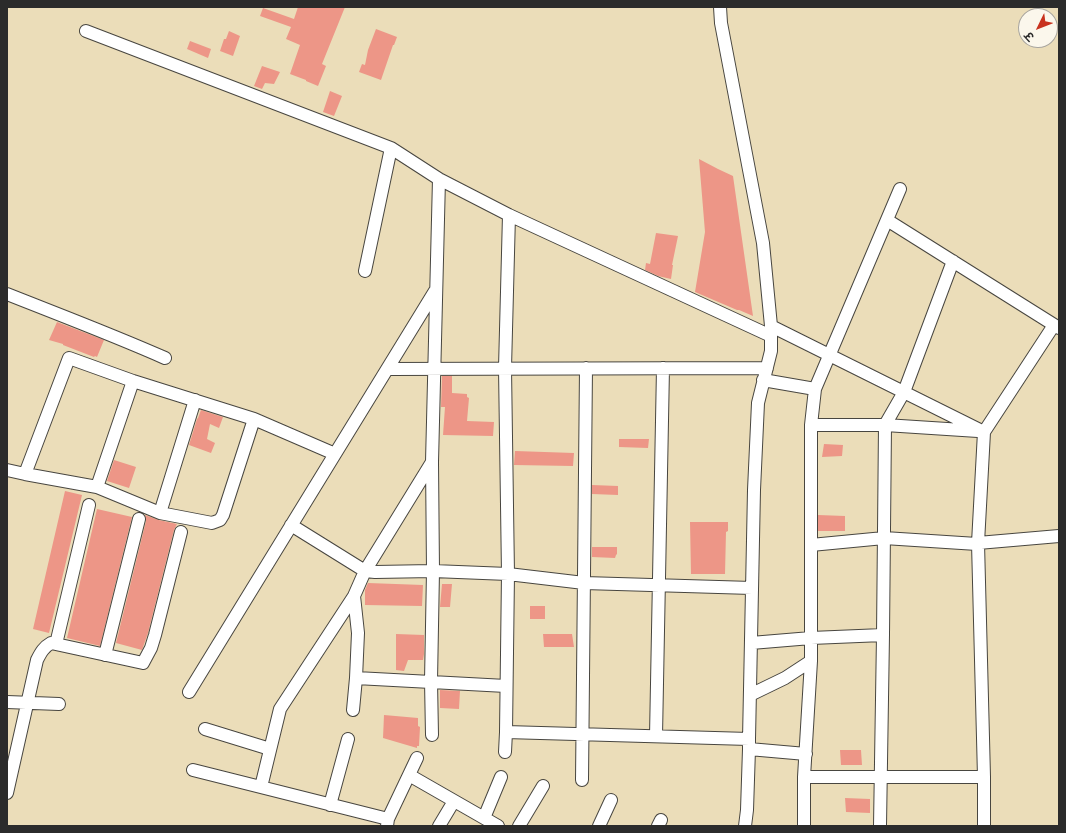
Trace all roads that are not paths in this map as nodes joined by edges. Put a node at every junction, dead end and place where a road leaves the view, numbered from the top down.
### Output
1 (720, 7) edge
2 (86, 31) dead end
3 (391, 148) junction
4 (439, 179) junction
5 (900, 189) dead end
6 (509, 216) junction
7 (887, 220) junction
8 (953, 261) junction
9 (365, 271) dead end
10 (436, 291) junction
11 (7, 294) edge
12 (1056, 327) edge
13 (771, 331) junction
14 (830, 355) junction
15 (165, 358) dead end
16 (434, 368) junction
17 (505, 368) junction
18 (586, 368) junction
19 (663, 368) junction
20 (767, 368) junction
21 (388, 369) junction
22 (764, 380) junction
23 (133, 381) junction
24 (815, 389) junction
25 (904, 392) junction
26 (195, 400) junction
27 (254, 418) junction
28 (811, 425) junction
29 (885, 426) junction
30 (984, 432) junction
31 (335, 454) junction
32 (432, 462) junction
33 (7, 470) edge
34 (25, 474) junction
35 (97, 487) junction
36 (89, 505) dead end
37 (160, 513) junction
38 (139, 518) dead end
39 (291, 525) junction
40 (181, 532) dead end
41 (1059, 536) edge
42 (884, 538) junction
43 (978, 543) junction
44 (811, 545) junction
45 (365, 571) junction
46 (433, 571) junction
47 (508, 574) junction
48 (584, 583) junction
49 (659, 585) junction
50 (752, 588) junction
51 (354, 596) junction
52 (884, 635) junction
53 (811, 638) junction
54 (751, 643) junction
55 (56, 644) junction
56 (105, 655) junction
57 (811, 661) junction
58 (356, 678) junction
59 (431, 681) junction
60 (506, 686) junction
61 (189, 692) dead end
62 (750, 695) junction
63 (7, 702) edge
64 (27, 702) junction
65 (58, 704) dead end
66 (353, 710) dead end
67 (206, 729) dead end
68 (506, 732) junction
69 (582, 734) junction
70 (432, 735) dead end
71 (656, 736) junction
72 (348, 739) dead end
73 (749, 744) junction
74 (270, 750) junction
75 (505, 752) dead end
76 (806, 754) junction
77 (417, 758) dead end
78 (192, 770) dead end
79 (409, 775) junction
80 (502, 777) dead end
81 (804, 777) junction
82 (880, 777) junction
83 (984, 777) junction
84 (582, 780) dead end
85 (543, 786) dead end
86 (261, 787) junction
87 (7, 793) edge
88 (611, 800) dead end
89 (454, 801) junction
90 (330, 805) junction
91 (484, 818) junction
92 (388, 823) edge
93 (439, 826) edge
94 (498, 826) edge
95 (519, 826) edge
96 (599, 826) edge
97 (745, 826) edge
98 (804, 826) edge
99 (880, 826) edge
100 (984, 826) edge

1 - 13 street
2 - 3 street
3 - 4 street
3 - 9 street
4 - 6 street
4 - 10 street
5 - 7 street
6 - 13 street
6 - 17 street
7 - 8 street
7 - 14 street
8 - 12 street
8 - 25 street
10 - 16 street
10 - 21 street
11 - 15 street
12 - 30 street
13 - 14 street
13 - 20 street
14 - 24 street
14 - 25 street
16 - 17 street
16 - 21 street
16 - 32 street
17 - 18 street
17 - 47 street
18 - 19 street
18 - 48 street
19 - 20 street
19 - 49 street
20 - 22 street
21 - 31 street
22 - 24 street
22 - 50 street
23 - 26 street
23 - 34 street
23 - 35 street
24 - 28 street
25 - 29 street
25 - 30 street
26 - 27 street
26 - 37 street
27 - 31 street
27 - 37 street
28 - 29 street
28 - 44 street
29 - 30 street
29 - 42 street
30 - 43 street
31 - 39 street
32 - 45 street
32 - 46 street
33 - 34 street
34 - 35 street
35 - 37 street
36 - 55 street
38 - 56 street
39 - 45 street
39 - 61 street
40 - 56 street
41 - 43 street
42 - 43 street
42 - 44 street
42 - 52 street
43 - 83 street
44 - 53 street
45 - 46 street
45 - 51 street
46 - 47 street
46 - 59 street
47 - 48 street
47 - 60 street
48 - 49 street
48 - 69 street
49 - 50 street
49 - 71 street
50 - 54 street
51 - 58 street
51 - 74 street
52 - 53 street
52 - 82 street
53 - 54 street
53 - 57 street
54 - 62 street
55 - 56 street
55 - 64 street
57 - 62 street
57 - 76 street
58 - 59 street
58 - 66 street
59 - 60 street
59 - 70 street
60 - 68 street
62 - 73 street
63 - 64 street
64 - 65 street
64 - 87 street
67 - 74 street
68 - 69 street
68 - 75 street
69 - 71 street
69 - 84 street
71 - 73 street
72 - 90 street
73 - 76 street
73 - 97 street
74 - 86 street
76 - 81 street
77 - 79 street
78 - 86 street
79 - 89 street
79 - 92 street
80 - 91 street
81 - 82 street
81 - 98 street
82 - 83 street
82 - 99 street
83 - 100 street
85 - 95 street
86 - 90 street
88 - 96 street
89 - 91 street
89 - 93 street
90 - 92 street
91 - 94 street

